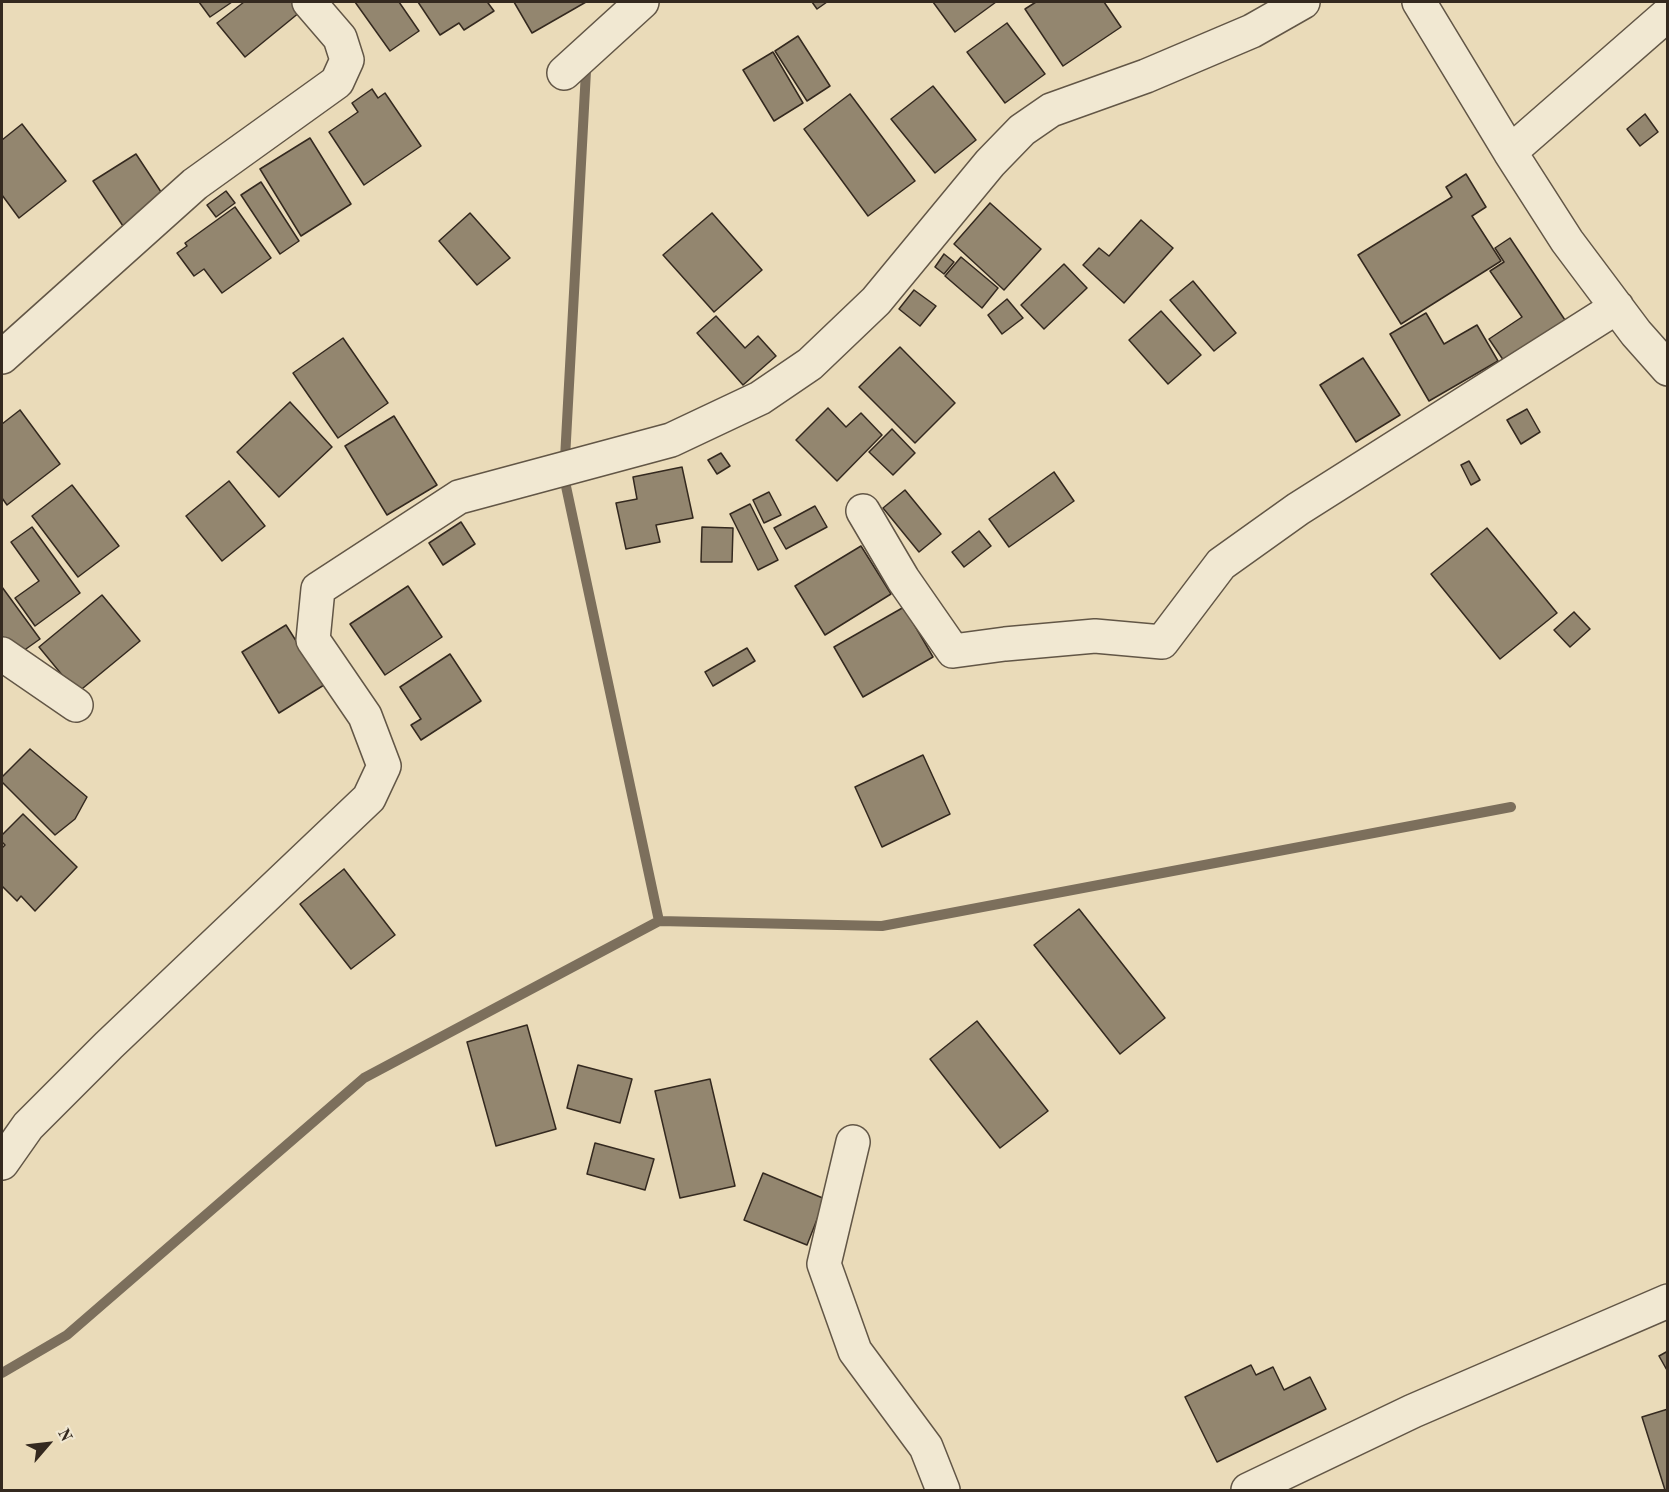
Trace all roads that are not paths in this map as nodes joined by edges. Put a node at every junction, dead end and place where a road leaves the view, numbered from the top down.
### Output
1 (309, 2) edge
2 (642, 2) edge
3 (1304, 2) edge
4 (1419, 2) edge
5 (1668, 14) edge
6 (564, 73) dead end
7 (1510, 152) junction
8 (1617, 307) junction
9 (2, 357) edge
10 (1668, 369) edge
11 (863, 511) dead end
12 (2, 658) edge
13 (76, 705) dead end
14 (853, 1142) dead end
15 (2, 1163) edge
16 (1668, 1301) edge
17 (943, 1491) edge
18 (1248, 1491) edge

1 - 9 street
2 - 6 street
3 - 15 street
4 - 7 street
5 - 7 street
7 - 8 street
8 - 10 street
8 - 11 street
12 - 13 street
14 - 17 street
16 - 18 street

